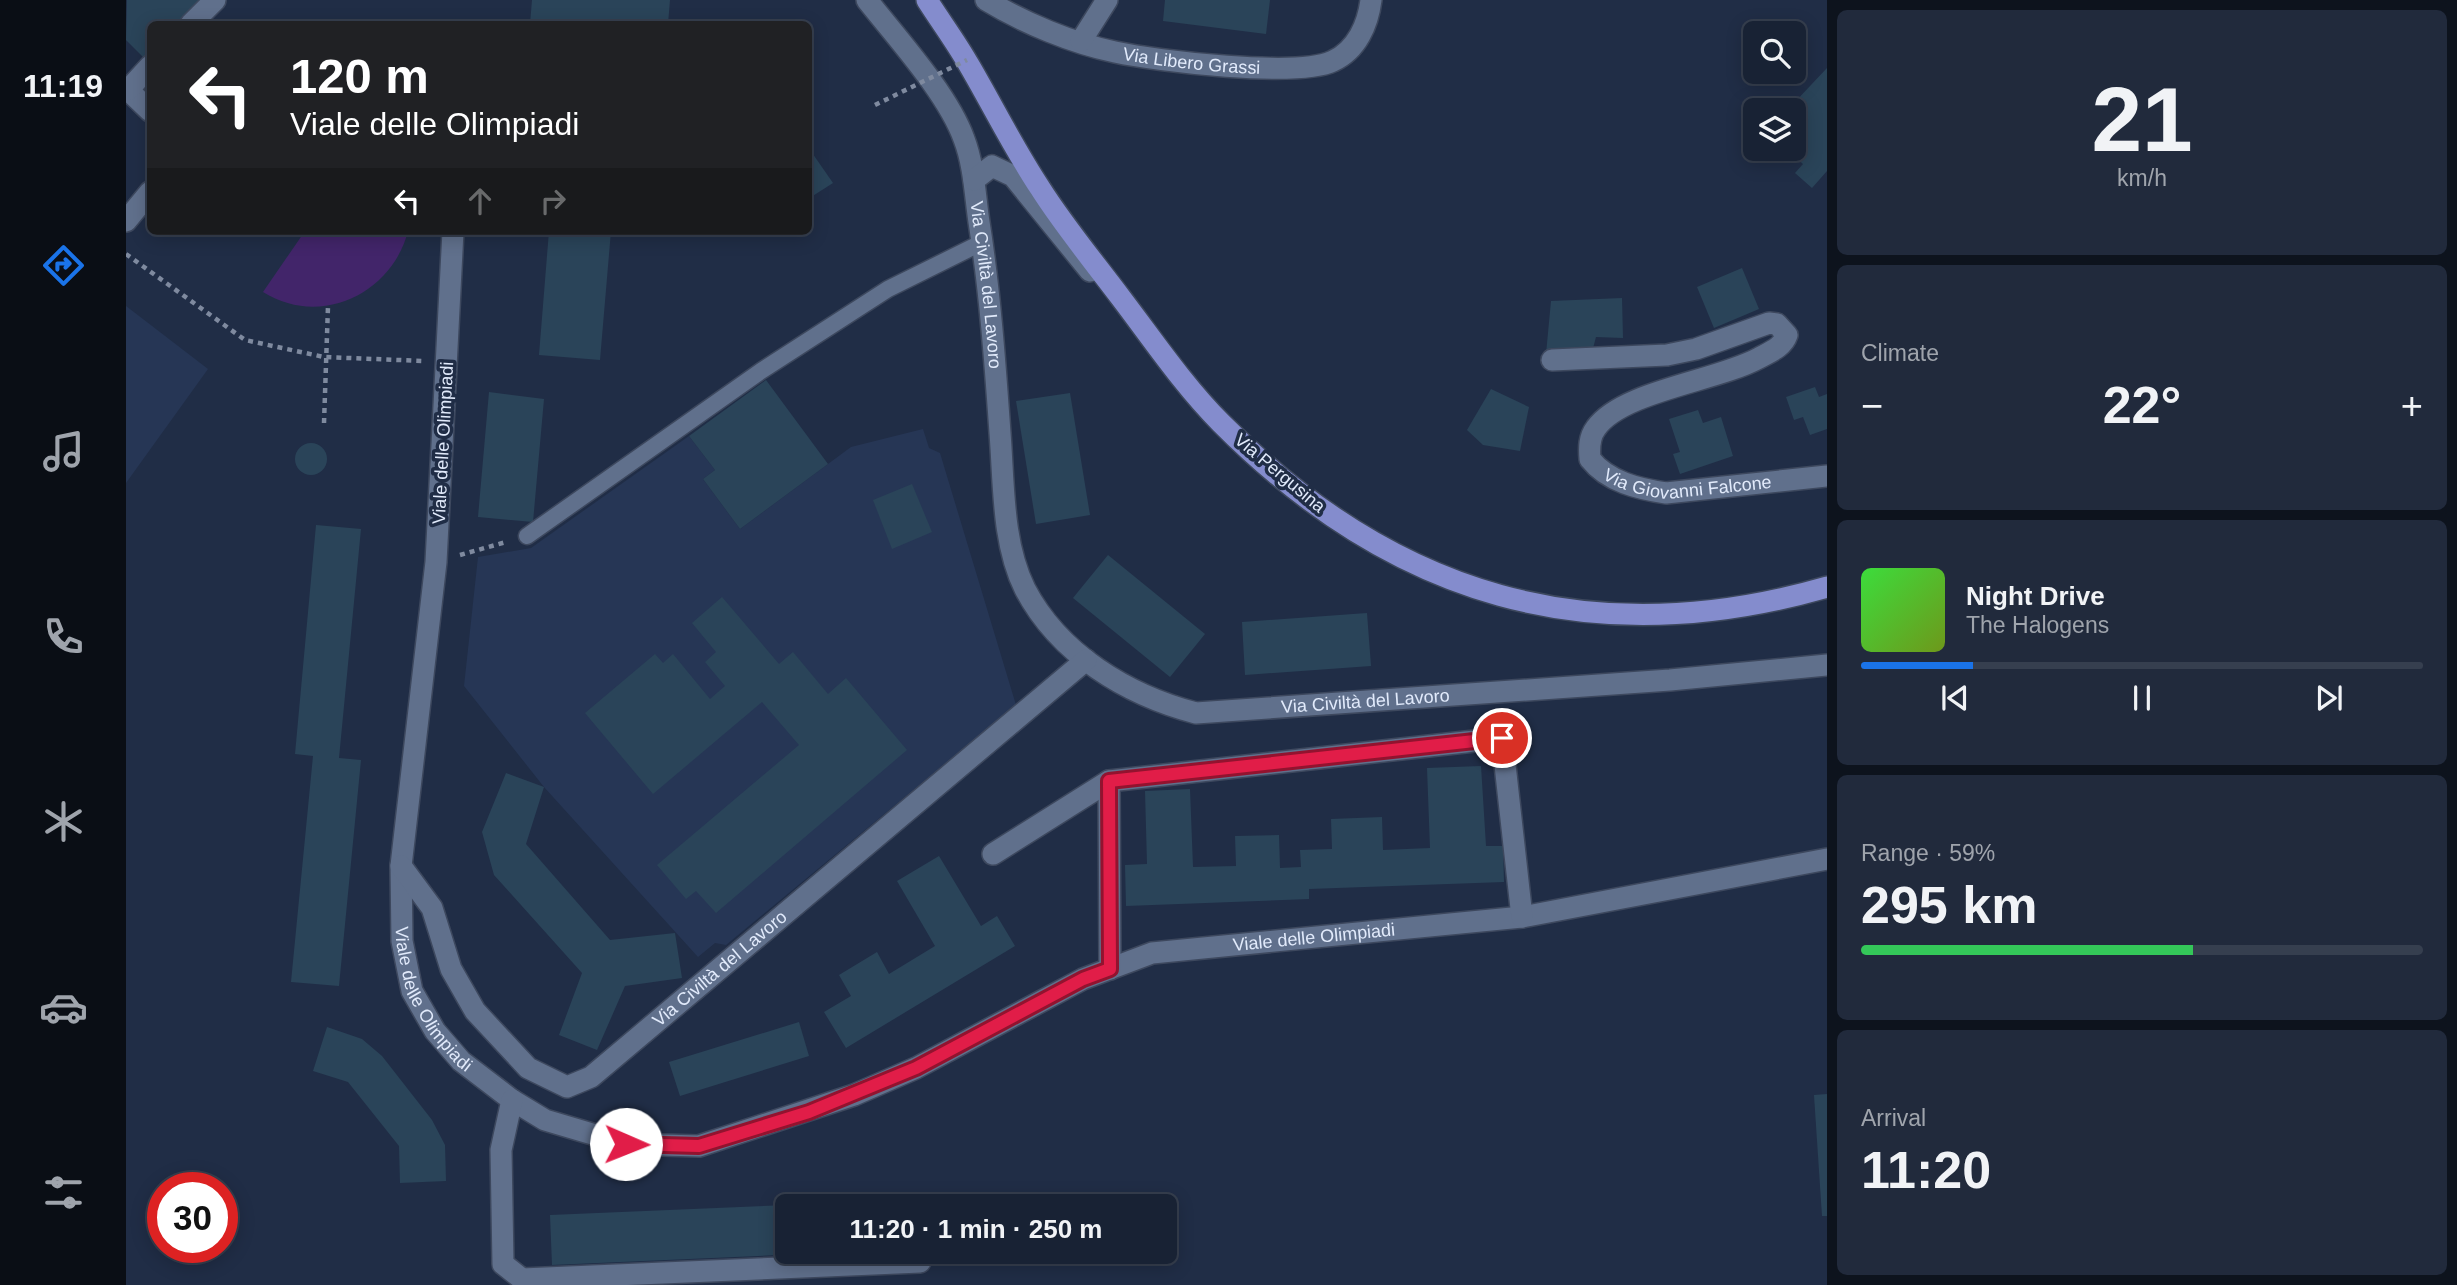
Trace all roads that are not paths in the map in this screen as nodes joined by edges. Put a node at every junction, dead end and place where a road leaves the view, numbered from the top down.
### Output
1 (215, 0) edge
2 (867, 0) edge
3 (986, 0) edge
4 (1107, 0) edge
5 (1371, 0) edge
6 (929, 2) edge
7 (194, 21) edge
8 (1081, 41) junction
9 (147, 69) edge
10 (127, 89) edge
11 (147, 107) edge
12 (974, 180) junction
13 (147, 196) edge
14 (126, 221) edge
15 (453, 235) edge
16 (982, 242) junction
17 (1155, 342) junction
18 (1552, 360) dead end
19 (1827, 476) edge
20 (527, 536) road end
21 (1827, 587) edge
22 (1086, 660) junction
23 (1827, 665) edge
24 (1109, 781) junction
25 (993, 854) dead end
26 (1827, 859) edge
27 (401, 866) junction
28 (1522, 917) junction
29 (1110, 969) junction
30 (512, 1100) junction
31 (873, 1264) edge

1 - 7 street
2 - 12 street, Via Civiltà del Lavoro
3 - 8 street, Via Libero Grassi
4 - 8 street
5 - 8 street, Via Libero Grassi
6 - 17 main road, Via Pergusina
9 - 10 street
10 - 11 street
12 - 16 street, Via Civiltà del Lavoro
12 - 17 street
13 - 14 street
15 - 27 street, Viale delle Olimpiadi
16 - 20 lane
16 - 22 street, Via Civiltà del Lavoro
17 - 21 main road, Via Pergusina
18 - 19 street, Via Giovanni Falcone
22 - 23 street, Via Civiltà del Lavoro
22 - 27 street, Via Civiltà del Lavoro
24 - 25 street
24 - 28 street
24 - 29 street
26 - 28 street, Viale delle Olimpiadi
27 - 30 street, Viale delle Olimpiadi
28 - 29 street, Viale delle Olimpiadi
29 - 30 street, Viale delle Olimpiadi
30 - 31 street

